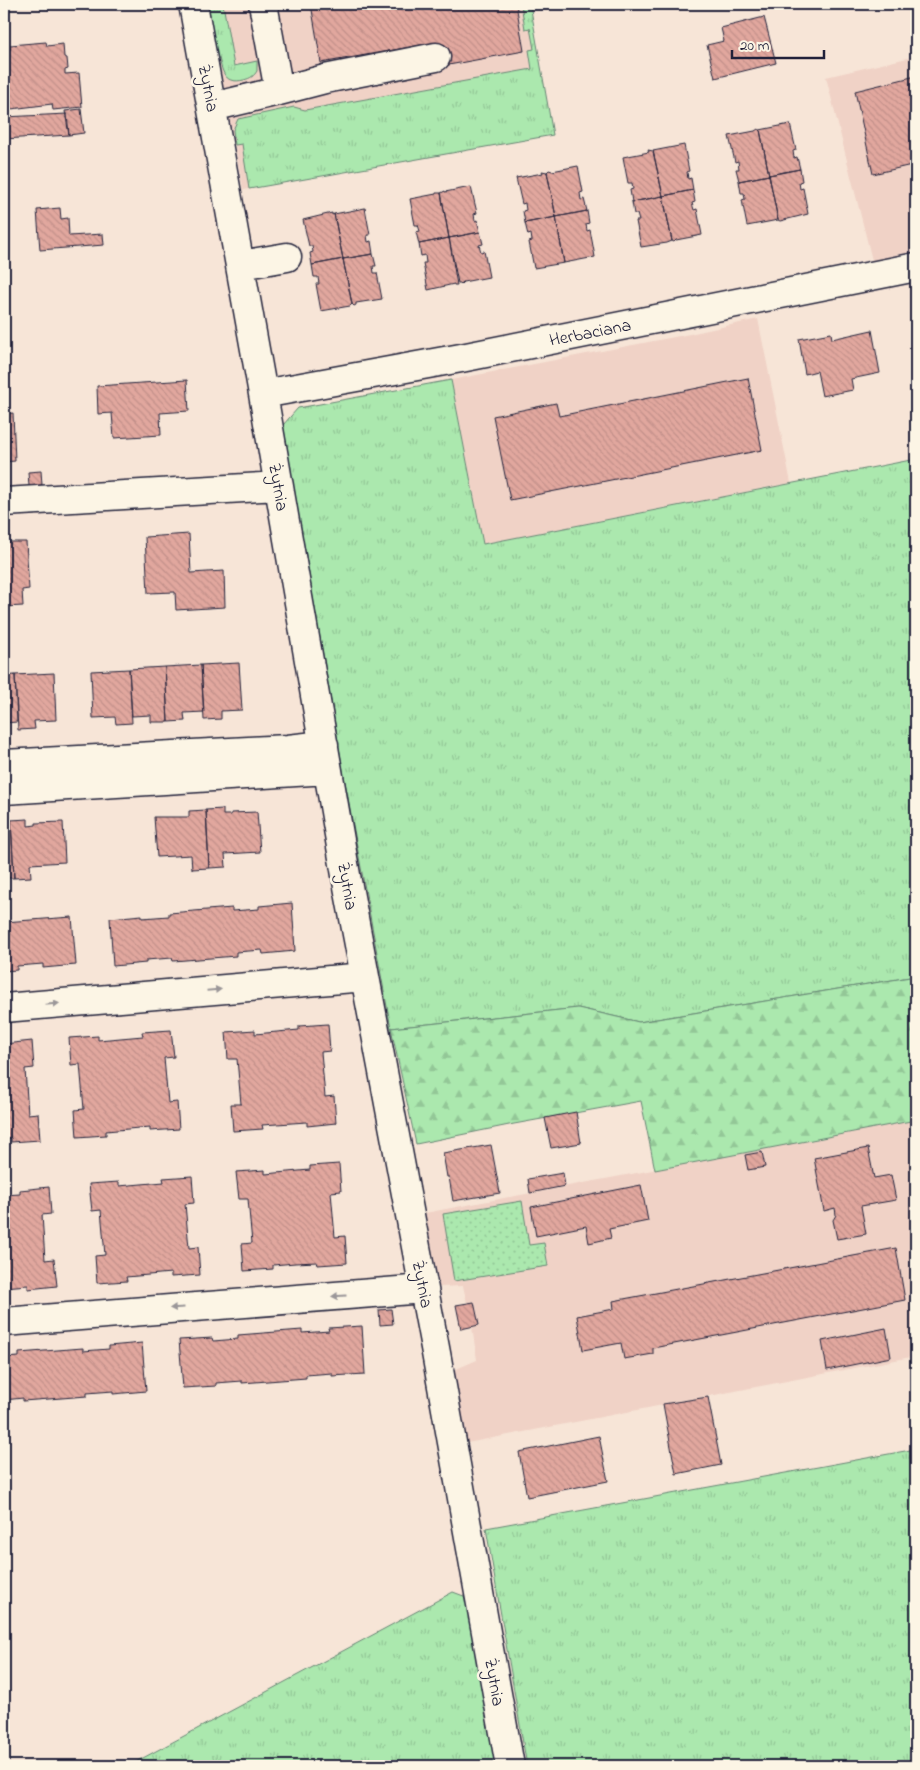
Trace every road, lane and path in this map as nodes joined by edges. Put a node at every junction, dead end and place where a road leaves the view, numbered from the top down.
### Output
1 (193, 4) edge
2 (263, 4) edge
3 (436, 57) dead end
4 (279, 91) junction
5 (212, 107) junction
6 (287, 257) dead end
7 (241, 265) junction
8 (916, 267) edge
9 (263, 394) junction
10 (279, 486) junction
11 (4, 502) edge
12 (326, 757) junction
13 (4, 764) edge
14 (4, 790) edge
15 (365, 977) junction
16 (4, 1008) edge
17 (424, 1289) junction
18 (4, 1322) edge
19 (510, 1766) edge

1 - 5 street, Żytnia
2 - 4 street
3 - 4 street
4 - 5 street
5 - 7 street, Żytnia
6 - 7 street
7 - 9 street, Żytnia
8 - 9 street, Herbaciana
9 - 10 street, Żytnia
10 - 11 street
10 - 12 street, Żytnia
12 - 13 street
12 - 14 street
12 - 15 street, Żytnia
16 -> 15 street
15 - 17 street, Żytnia
17 -> 18 street
17 - 19 street, Żytnia

